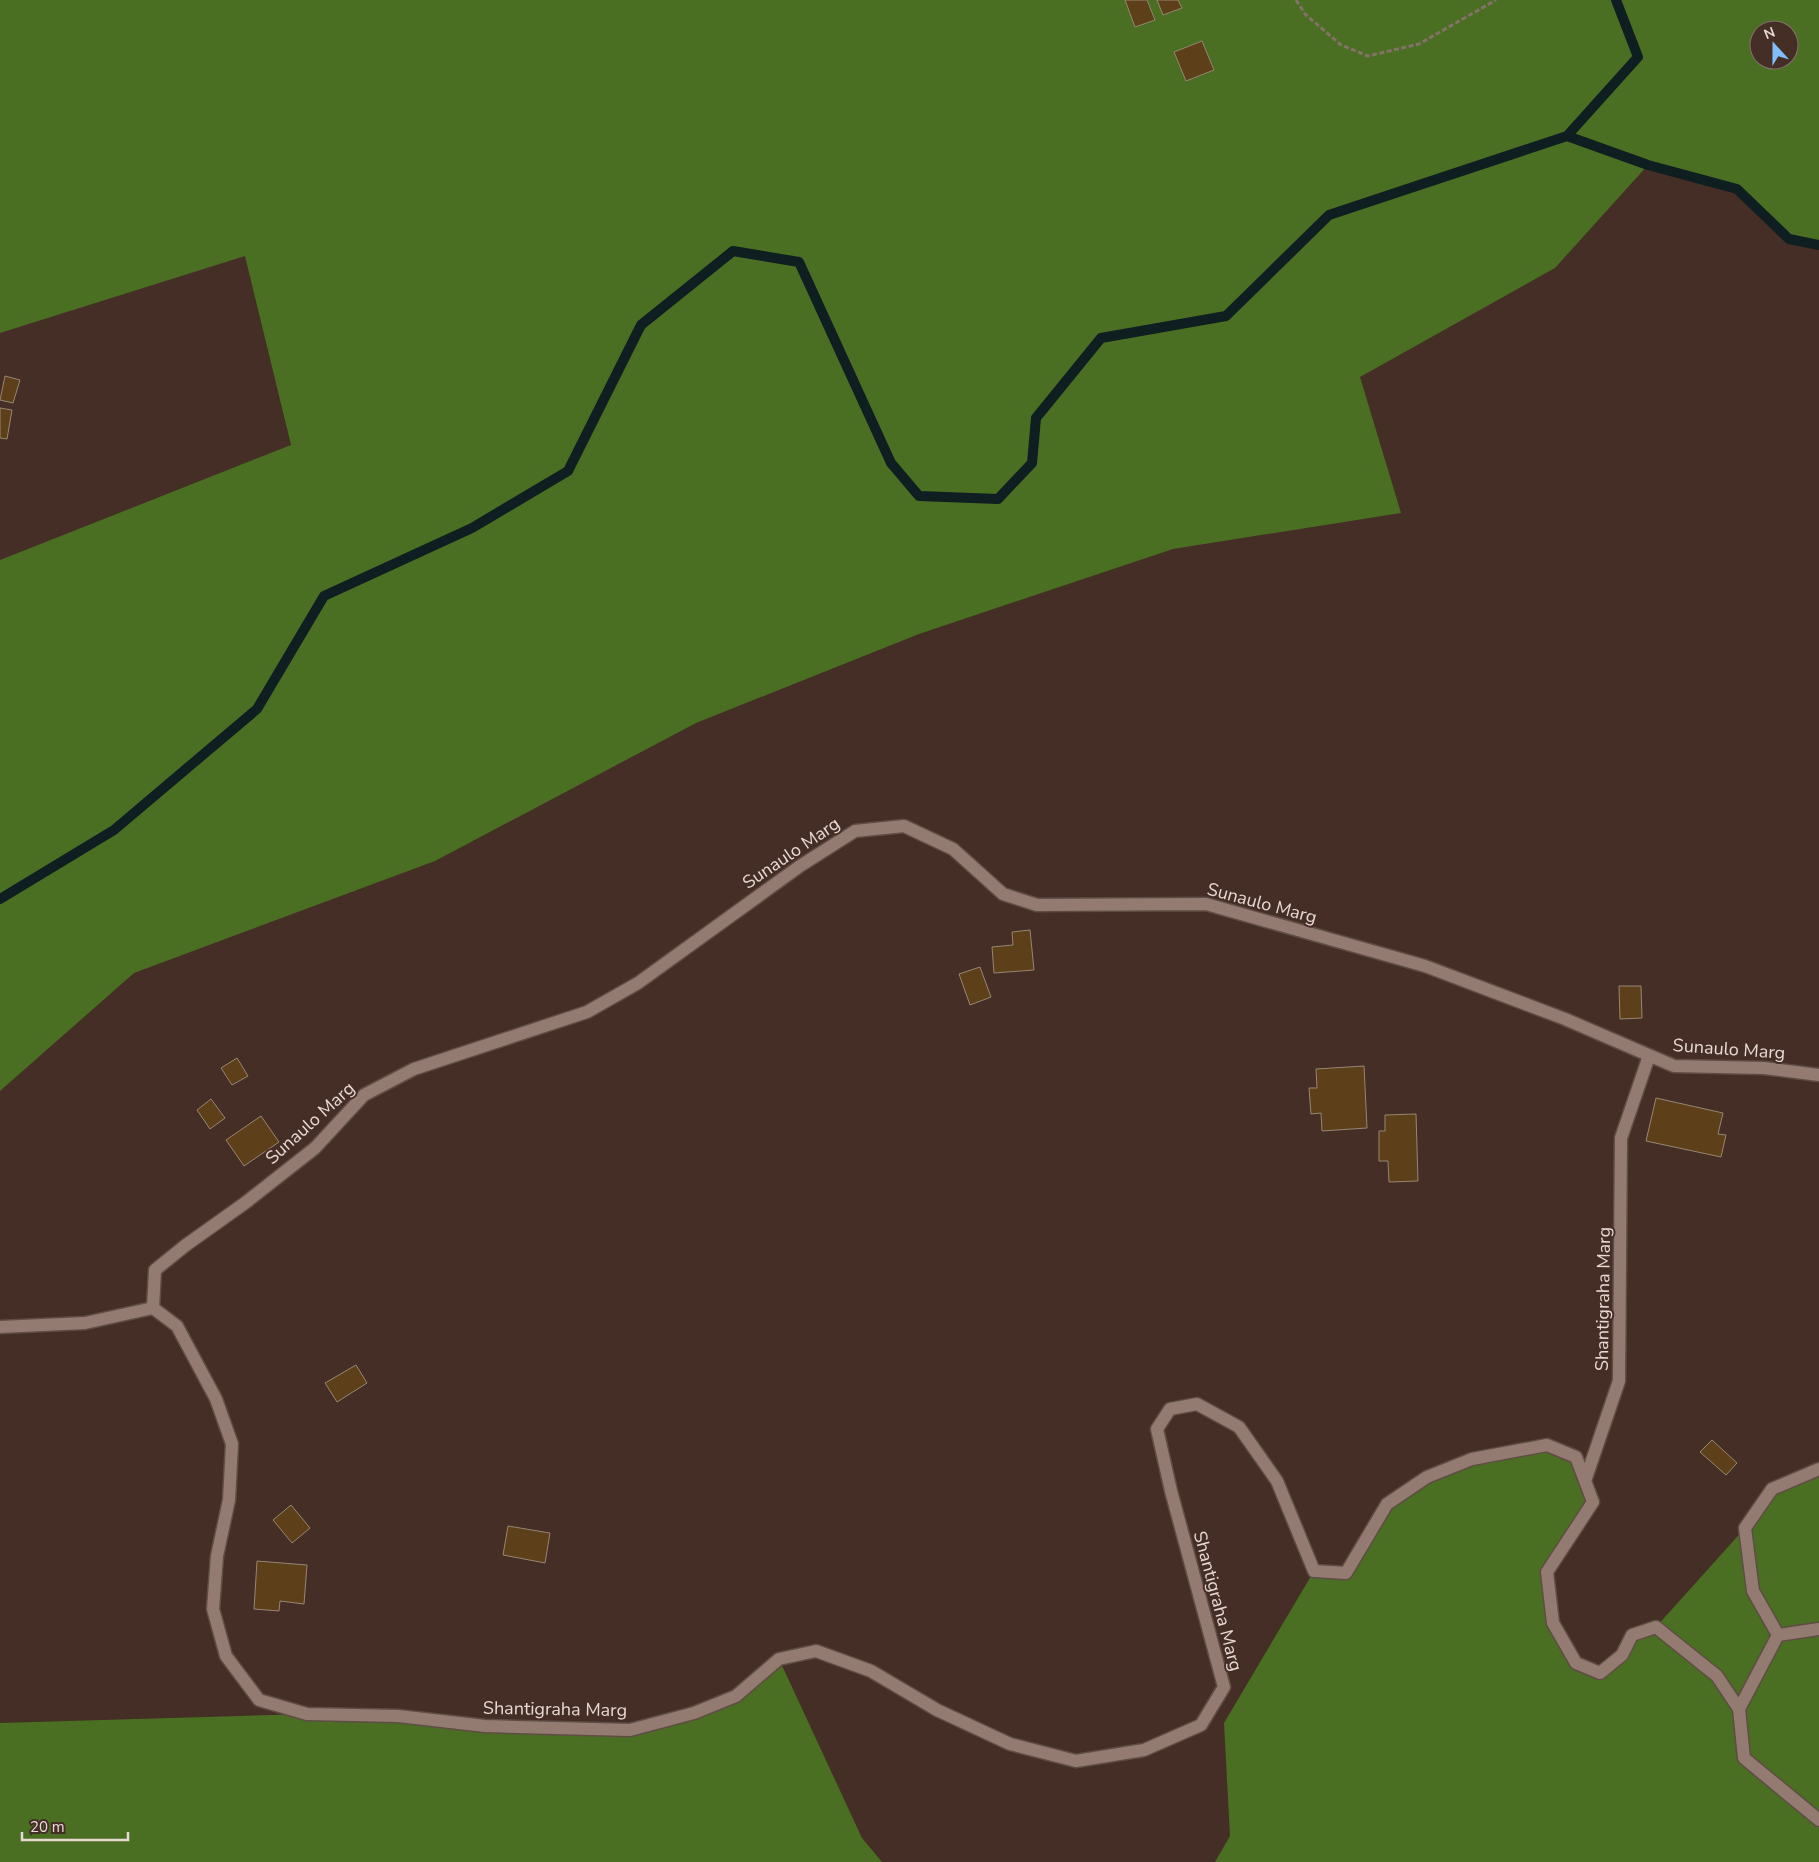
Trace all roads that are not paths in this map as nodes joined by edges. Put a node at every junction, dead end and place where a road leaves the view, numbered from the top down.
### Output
1 (1649, 1056) junction
2 (1819, 1075) edge
3 (154, 1308) junction
4 (0, 1327) edge
5 (1819, 1468) edge
6 (1585, 1481) junction
7 (1819, 1629) edge
8 (1778, 1635) junction
9 (1739, 1709) junction
10 (1819, 1820) edge

1 - 2 street, Sunaulo Marg
1 - 3 street, Sunaulo Marg
1 - 6 street, Shantigraha Marg
3 - 4 street
3 - 6 street, Shantigraha Marg
5 - 8 street
6 - 9 street
7 - 8 street
8 - 9 street
9 - 10 street

